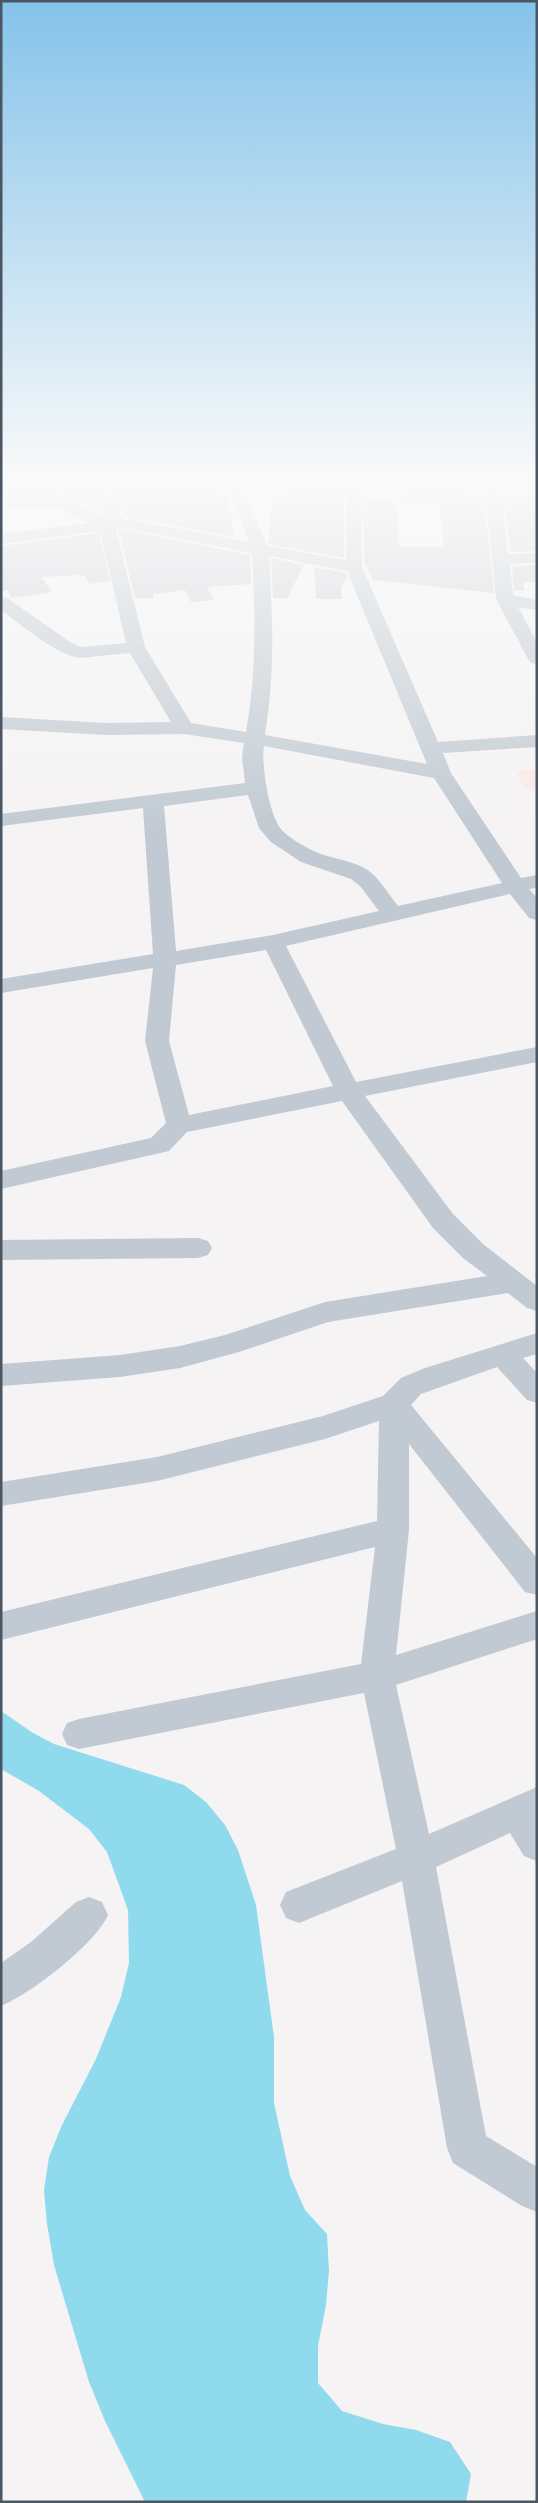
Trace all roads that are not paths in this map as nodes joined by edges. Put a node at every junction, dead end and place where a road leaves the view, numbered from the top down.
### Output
1 (124, 598) edge
2 (263, 598) edge
3 (367, 598) edge
4 (505, 598) joint
5 (1, 602) edge
6 (537, 605) edge
7 (136, 647) junction
8 (537, 659) edge
9 (1, 723) edge
10 (184, 728) junction
11 (256, 739) junction
12 (537, 741) edge
13 (431, 748) junction
14 (441, 773) junction
15 (256, 788) junction
16 (154, 802) junction
17 (1, 820) edge
18 (537, 881) edge
19 (515, 886) junction
20 (537, 913) edge
21 (392, 914) junction
22 (273, 942) junction
23 (165, 959) junction
24 (1, 986) edge
25 (537, 1054) edge
26 (348, 1092) junction
27 (179, 1125) junction
28 (1, 1180) edge
29 (198, 1248) dead end
30 (1, 1250) edge
31 (514, 1282) junction
32 (537, 1301) edge
33 (537, 1343) edge
34 (502, 1354) junction
35 (1, 1374) edge
36 (537, 1392) edge
37 (394, 1404) junction
38 (1, 1494) edge
39 (393, 1530) junction
40 (537, 1582) edge
41 (537, 1625) edge
42 (1, 1626) edge
43 (377, 1676) junction
44 (79, 1734) dead end
45 (527, 1807) edge
46 (537, 1844) edge
47 (416, 1858) junction
48 (298, 1905) dead end
49 (89, 1915) dead end
50 (1, 1987) edge
51 (537, 2190) edge

1 - 7 street
2 - 11 street
3 - 13 street
4 - 6 street
4 - 8 street
5 - 7 street
7 - 10 street
9 - 10 street
10 - 11 street
11 - 14 street
11 - 15 street
12 - 13 street
13 - 14 street
14 - 19 street
15 - 16 street
15 - 21 street
16 - 17 street
16 - 23 street
18 - 19 street
19 - 20 street
19 - 21 street
21 - 22 street
22 - 23 street
22 - 26 street
23 - 24 street
23 - 27 street
25 - 26 street
26 - 27 street
26 - 31 street
27 - 28 street
29 - 30 street
31 - 32 street
31 - 35 street
33 - 34 street
34 - 36 street
34 - 37 street
37 - 38 street
37 - 39 street
37 - 40 street
39 - 42 street
39 - 43 street
41 - 43 street
43 - 44 street
43 - 47 street
45 - 46 street
45 - 47 street
47 - 48 street
47 - 51 street
49 - 50 street

